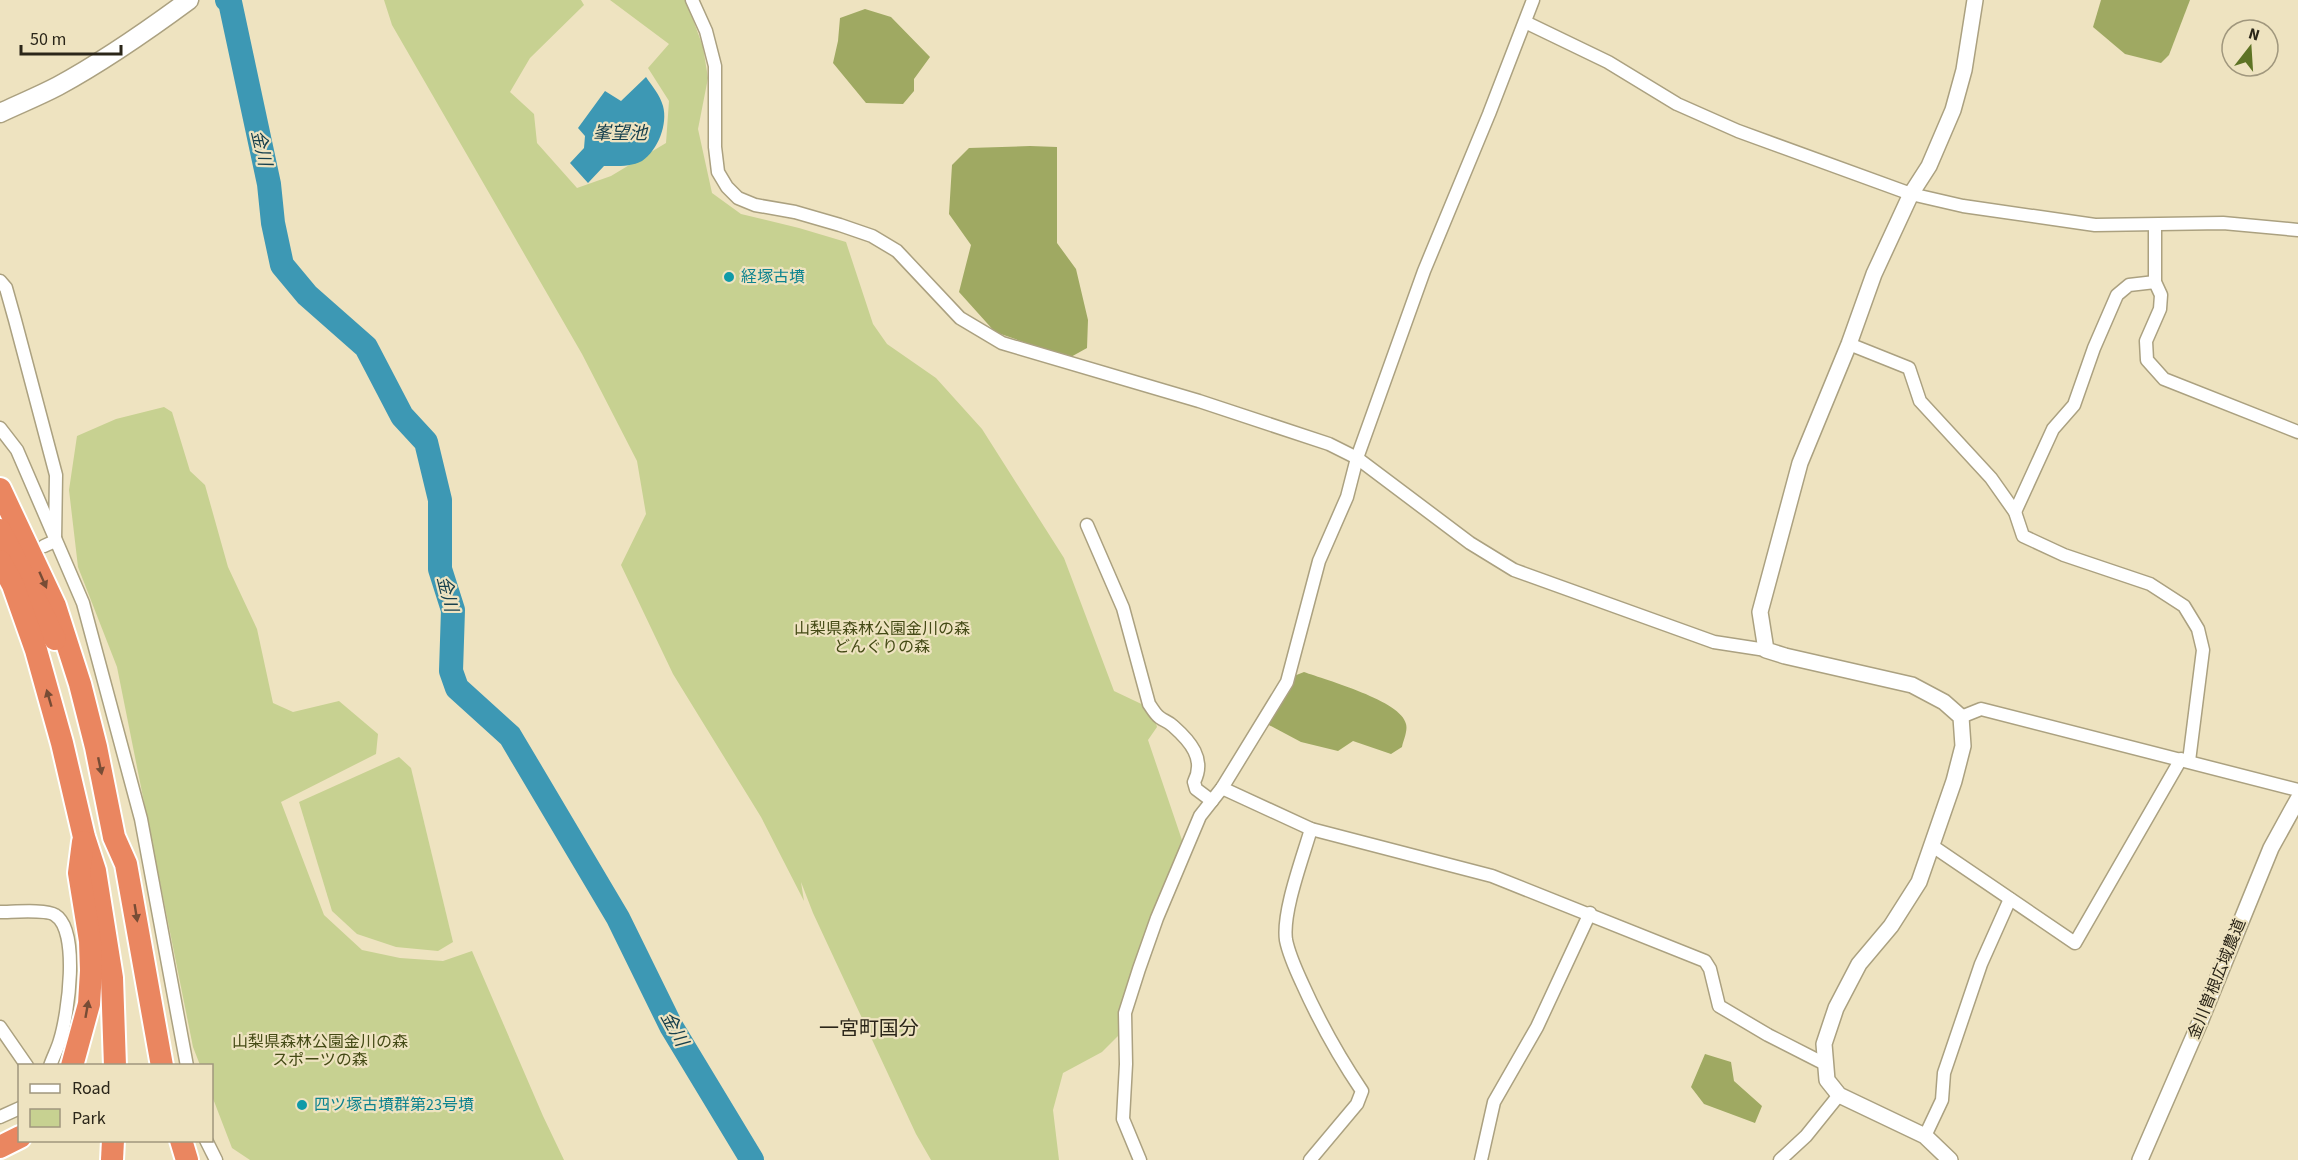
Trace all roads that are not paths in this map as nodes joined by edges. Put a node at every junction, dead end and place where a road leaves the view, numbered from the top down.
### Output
1 (189, 0) edge
2 (692, 0) edge
3 (1533, 0) edge
4 (1975, 0) edge
5 (1525, 22) junction
6 (0, 113) edge
7 (1911, 194) junction
8 (2155, 225) junction
9 (2298, 230) edge
10 (0, 281) edge
11 (2155, 282) junction
12 (1849, 344) junction
13 (0, 428) edge
14 (2298, 432) edge
15 (1357, 458) junction
16 (0, 489) edge
17 (2015, 512) junction
18 (1087, 525) dead end
19 (0, 530) edge
20 (50, 543) junction
21 (0, 561) edge
22 (0, 596) edge
23 (36, 650) junction
24 (1766, 650) junction
25 (80, 684) junction
26 (1961, 717) junction
27 (2185, 760) junction
28 (1222, 788) junction
29 (2298, 790) edge
30 (2298, 799) edge
31 (1212, 801) junction
32 (1311, 829) junction
33 (84, 837) junction
34 (114, 837) junction
35 (1931, 845) junction
36 (2010, 899) junction
37 (0, 912) edge
38 (1590, 913) junction
39 (0, 1027) edge
40 (26, 1064) edge
41 (50, 1064) edge
42 (72, 1064) edge
43 (115, 1064) edge
44 (129, 1064) edge
45 (162, 1064) edge
46 (187, 1064) edge
47 (1825, 1064) junction
48 (1839, 1095) junction
49 (18, 1109) edge
50 (0, 1117) edge
51 (1925, 1136) junction
52 (18, 1138) edge
53 (113, 1142) edge
54 (127, 1142) edge
55 (182, 1142) edge
56 (207, 1142) edge
57 (0, 1147) edge
58 (112, 1160) edge
59 (126, 1160) edge
60 (187, 1160) edge
61 (216, 1160) edge
62 (1140, 1160) edge
63 (1310, 1160) edge
64 (1482, 1160) edge
65 (1780, 1160) edge
66 (1950, 1160) edge
67 (2139, 1160) edge

1 - 6 main road
2 - 15 street
3 - 5 street
4 - 7 street
5 - 7 street
5 - 15 street
7 - 8 street
7 - 12 street
8 - 9 street
8 - 11 street
10 - 20 street
11 - 14 street
11 - 17 street
12 - 17 street
12 - 24 street
13 - 20 street
15 - 24 street
15 - 28 street
16 -> 25 highway
17 - 27 street
18 - 31 street
19 - 25 highway
20 - 46 street
21 - 23 highway
22 - 23 highway
33 -> 23 highway
24 - 26 street
25 -> 34 highway
26 - 27 street
26 - 35 street
27 - 29 street
27 - 36 street
28 - 31 street
28 - 32 street
30 - 67 street, 金川曽根広域農道
31 - 62 street
32 - 38 street
32 - 63 street
42 -> 33 highway
33 - 43 highway
34 - 44 highway
34 -> 45 highway
35 - 36 street
35 - 47 street
36 - 51 street
37 - 41 street
38 - 47 street
38 - 64 street
39 - 40 street
47 - 48 street
48 - 51 street
48 - 65 street
49 - 50 street
51 - 66 street
52 - 57 highway
53 - 58 highway
54 - 59 highway
55 - 60 highway
56 - 61 street

